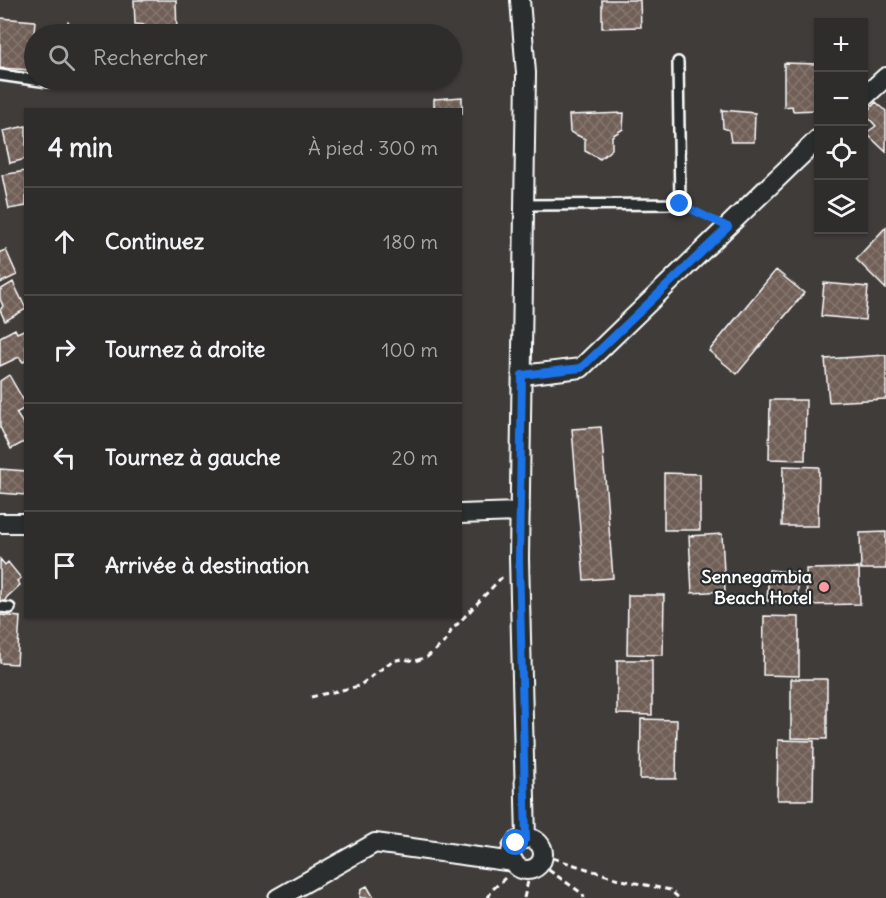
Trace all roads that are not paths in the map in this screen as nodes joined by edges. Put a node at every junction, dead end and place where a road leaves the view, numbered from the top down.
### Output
1 (520, 0) edge
2 (678, 62) dead end
3 (0, 75) edge
4 (886, 77) edge
5 (24, 78) edge
6 (868, 93) edge
7 (814, 144) edge
8 (524, 205) junction
9 (522, 375) junction
10 (520, 513) junction
11 (462, 514) edge
12 (24, 522) edge
13 (0, 523) edge
14 (526, 839) junction
15 (529, 863) junction
16 (278, 898) edge

1 - 8 street
2 - 8 lane
3 - 5 lane
4 - 6 street
7 - 9 street
8 - 9 street
9 - 10 street
10 - 11 street
10 - 14 street
12 - 13 street
14 - 15 street
14 - 15 street
15 - 16 street

